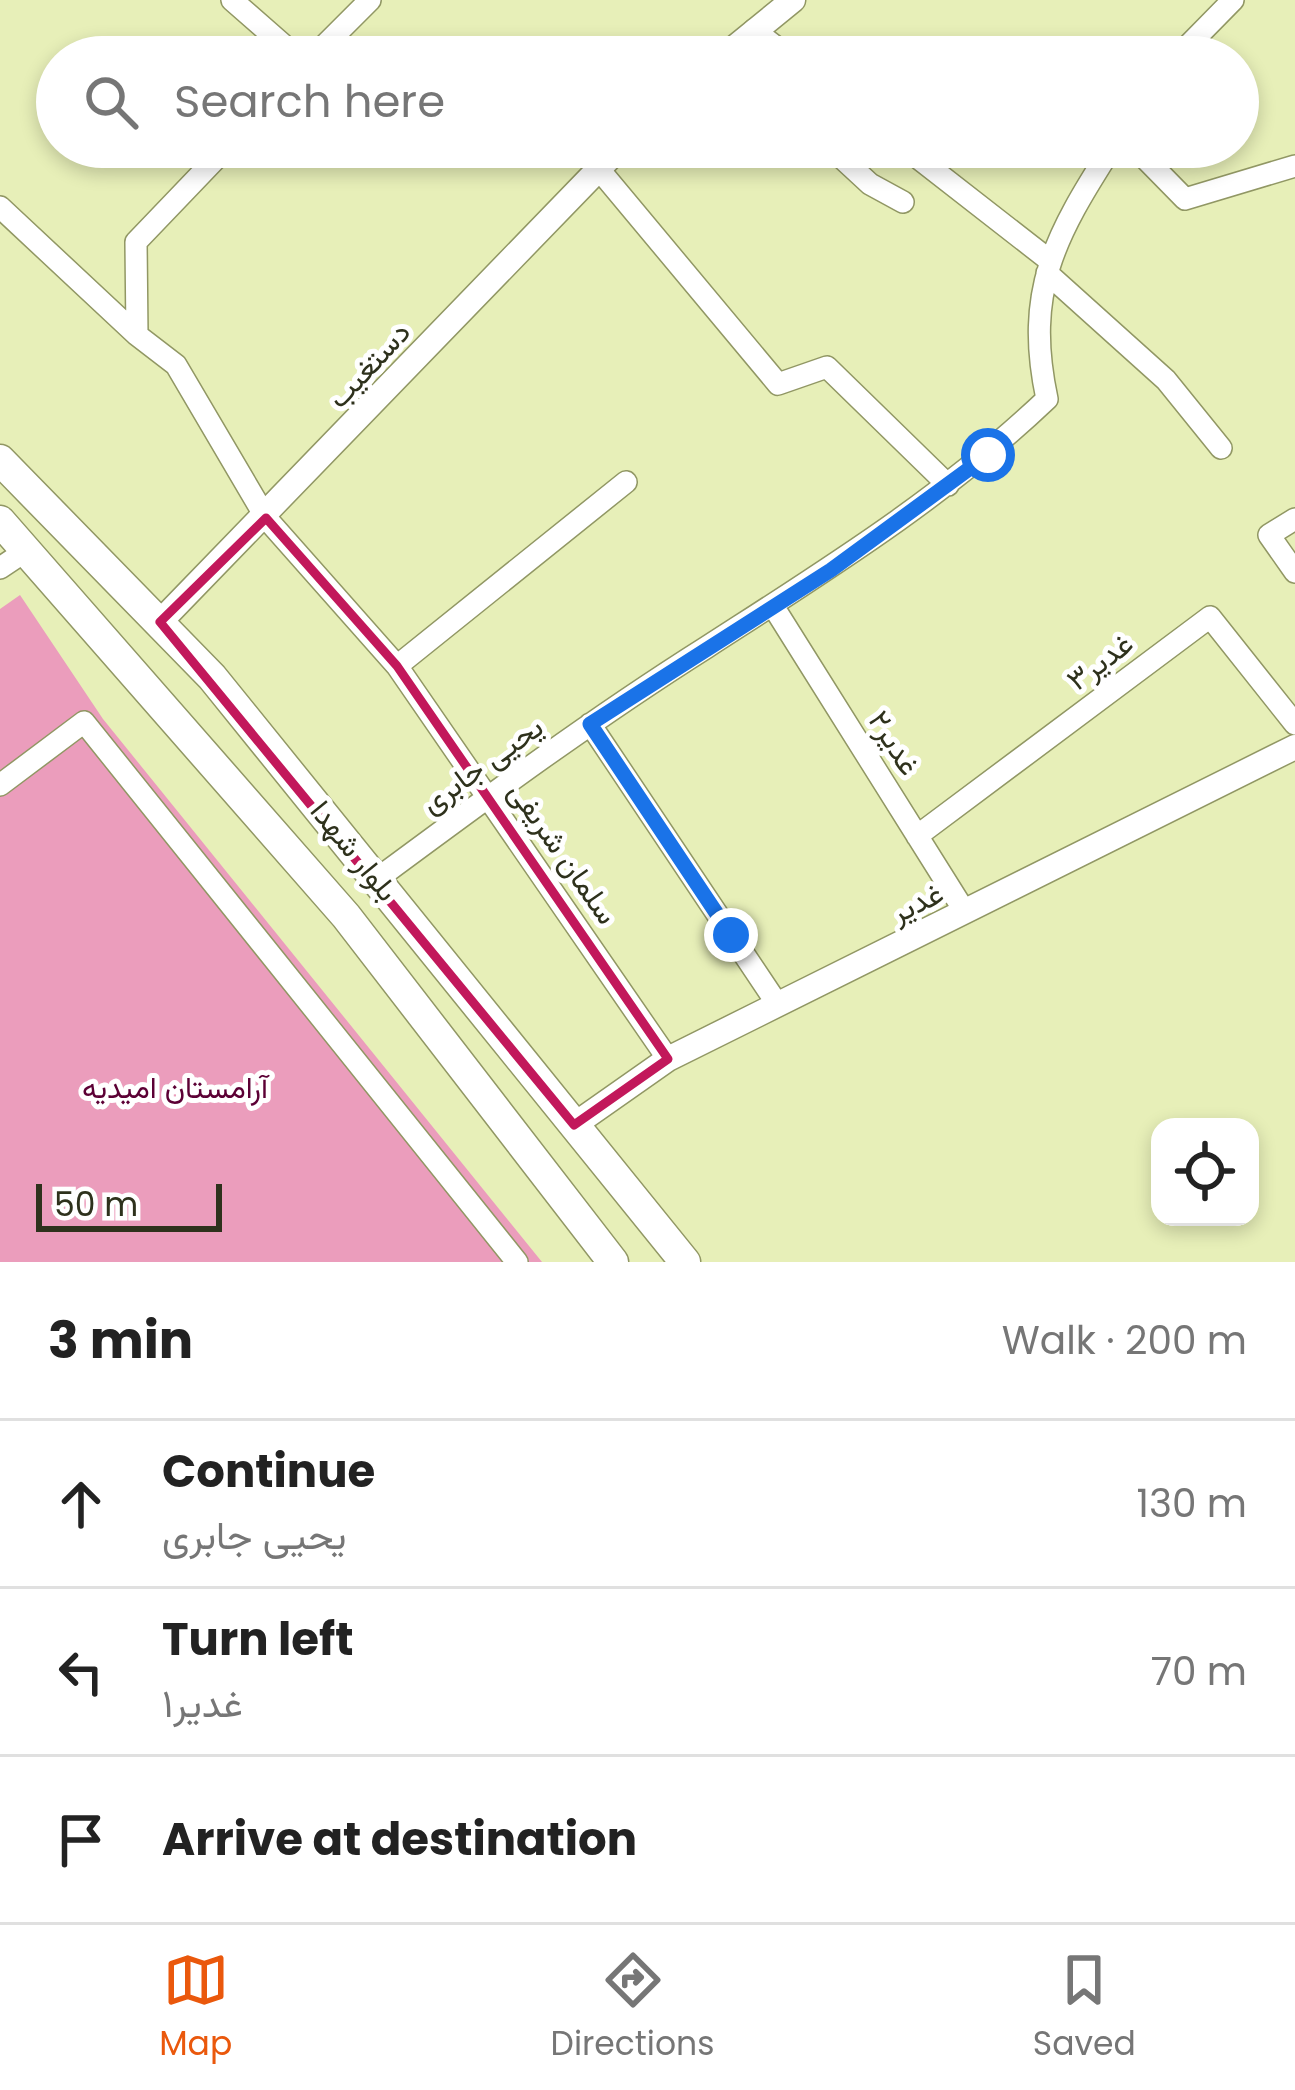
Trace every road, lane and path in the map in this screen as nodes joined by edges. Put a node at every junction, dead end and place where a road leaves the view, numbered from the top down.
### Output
1 (232, 0) edge
2 (370, 0) edge
3 (793, 0) edge
4 (1223, 3) edge
5 (754, 30) junction
6 (273, 36) edge
7 (335, 36) edge
8 (748, 36) edge
9 (762, 36) edge
10 (1196, 36) edge
11 (1295, 166) edge
12 (206, 168) edge
13 (595, 168) edge
14 (599, 168) edge
15 (853, 168) edge
16 (929, 168) edge
17 (1101, 168) edge
18 (1154, 168) edge
19 (903, 202) dead end
20 (0, 207) edge
21 (1048, 267) junction
22 (137, 335) junction
23 (1221, 448) dead end
24 (0, 460) edge
25 (626, 482) dead end
26 (948, 484) junction
27 (266, 518) junction
28 (1295, 519) edge
29 (0, 521) edge
30 (27, 550) junction
31 (0, 568) edge
32 (1295, 572) edge
33 (773, 606) junction
34 (160, 622) junction
35 (397, 666) junction
36 (590, 724) junction
37 (1295, 724) edge
38 (1295, 747) edge
39 (0, 785) edge
40 (488, 797) junction
41 (917, 836) junction
42 (377, 879) junction
43 (965, 912) junction
44 (778, 1005) junction
45 (668, 1059) junction
46 (574, 1126) junction
47 (517, 1262) edge
48 (614, 1262) edge
49 (685, 1262) edge

1 - 6 street
2 - 7 street
3 - 5 street
4 - 10 street
5 - 8 street
5 - 9 street
11 - 18 street
12 - 22 street
13 - 27 street, دستغیب
14 - 26 street
15 - 19 street
16 - 21 street
17 - 21 street, یحیی جابری
20 - 22 street, سلمان شریفی
21 - 23 street
21 - 26 street, یحیی جابری
22 - 27 street, سلمان شریفی
24 - 34 main road, بلوار شهدا
25 - 35 street
26 - 33 street, یحیی جابری
27 - 34 street, دستغیب
27 - 35 street, سلمان شریفی
28 - 32 street
29 - 30 main road, بلوار شهدا
30 - 31 street
30 - 48 main road, بلوار شهدا
33 - 36 street, یحیی جابری
33 - 41 street, غدیر۲
34 - 42 main road, بلوار شهدا
35 - 40 street, سلمان شریفی
36 - 40 street, یحیی جابری
36 - 44 street
37 - 41 street, غدیر۳
38 - 43 street, غدیر
39 - 47 street
40 - 42 street, یحیی جابری
40 - 45 street, سلمان شریفی
41 - 43 street, غدیر۲
42 - 46 main road, بلوار شهدا
43 - 44 street, غدیر
44 - 45 street, غدیر
45 - 46 street, غدیر
46 - 49 main road, بلوار شهدا

